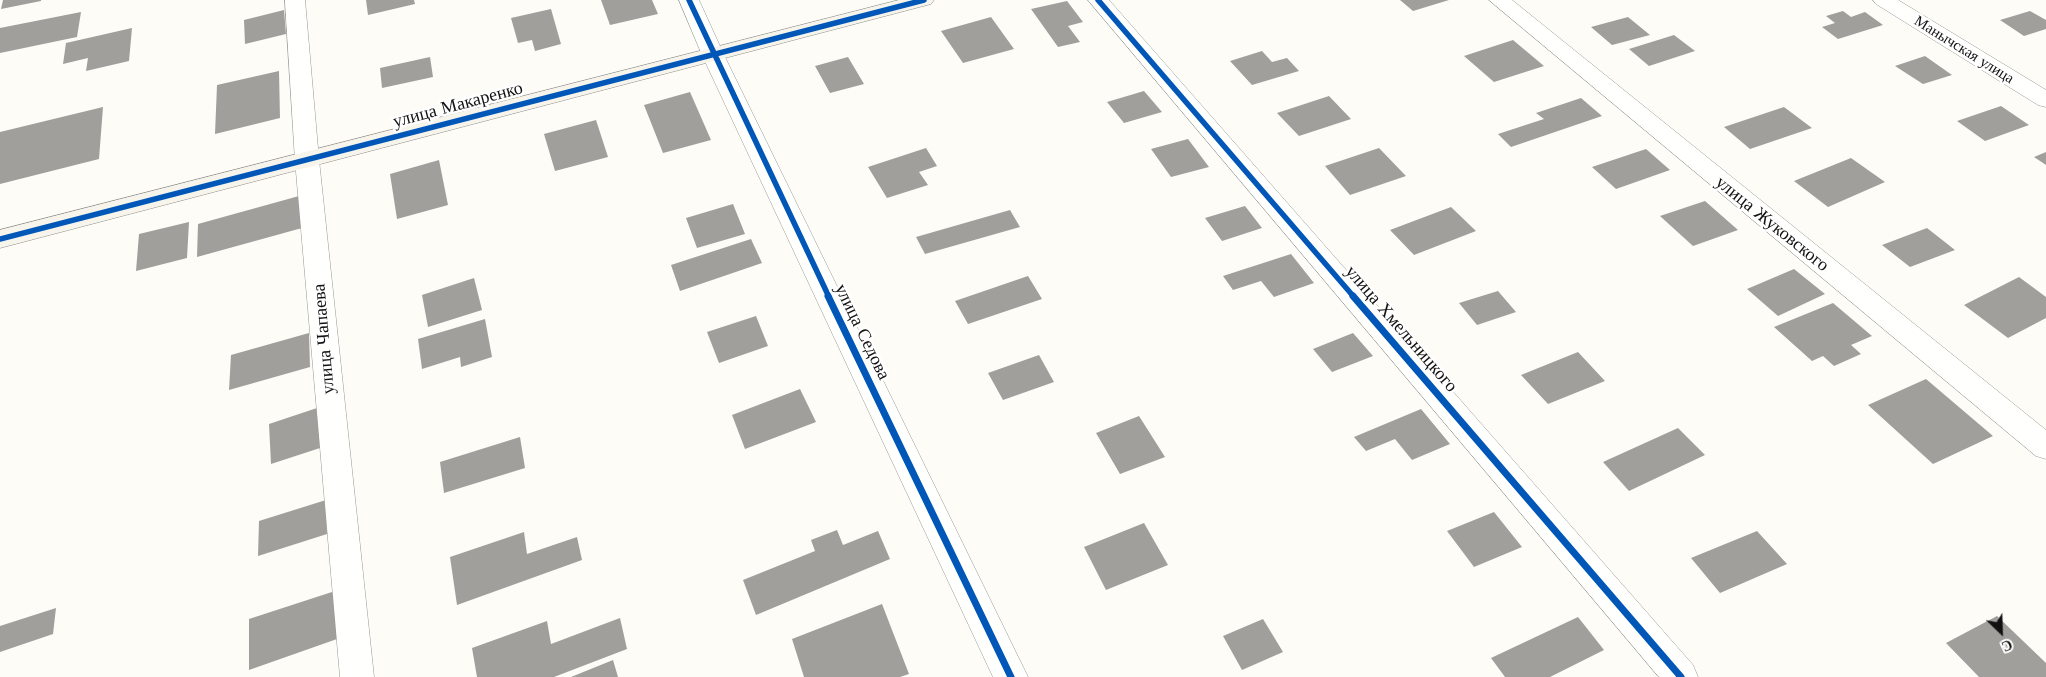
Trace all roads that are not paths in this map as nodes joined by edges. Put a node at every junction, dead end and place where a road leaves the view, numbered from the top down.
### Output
1 (295, 0) edge
2 (689, 0) edge
3 (924, 0) edge
4 (1098, 0) edge
5 (1499, 0) edge
6 (1883, 0) edge
7 (713, 55) junction
8 (2046, 100) edge
9 (308, 160) junction
10 (0, 239) edge
11 (2046, 448) edge
12 (356, 677) edge
13 (1011, 677) edge
14 (1681, 677) edge

1 - 9 street, улица Чапаева
2 - 7 street, улица Седова
3 - 7 street, улица Макаренко
4 - 14 street, улица Хмельницкого
5 - 11 street, улица Жуковского
6 - 8 street, Манычская улица
7 - 9 street, улица Макаренко
7 - 13 street, улица Седова
9 - 10 street, улица Макаренко
9 - 12 street, улица Чапаева

